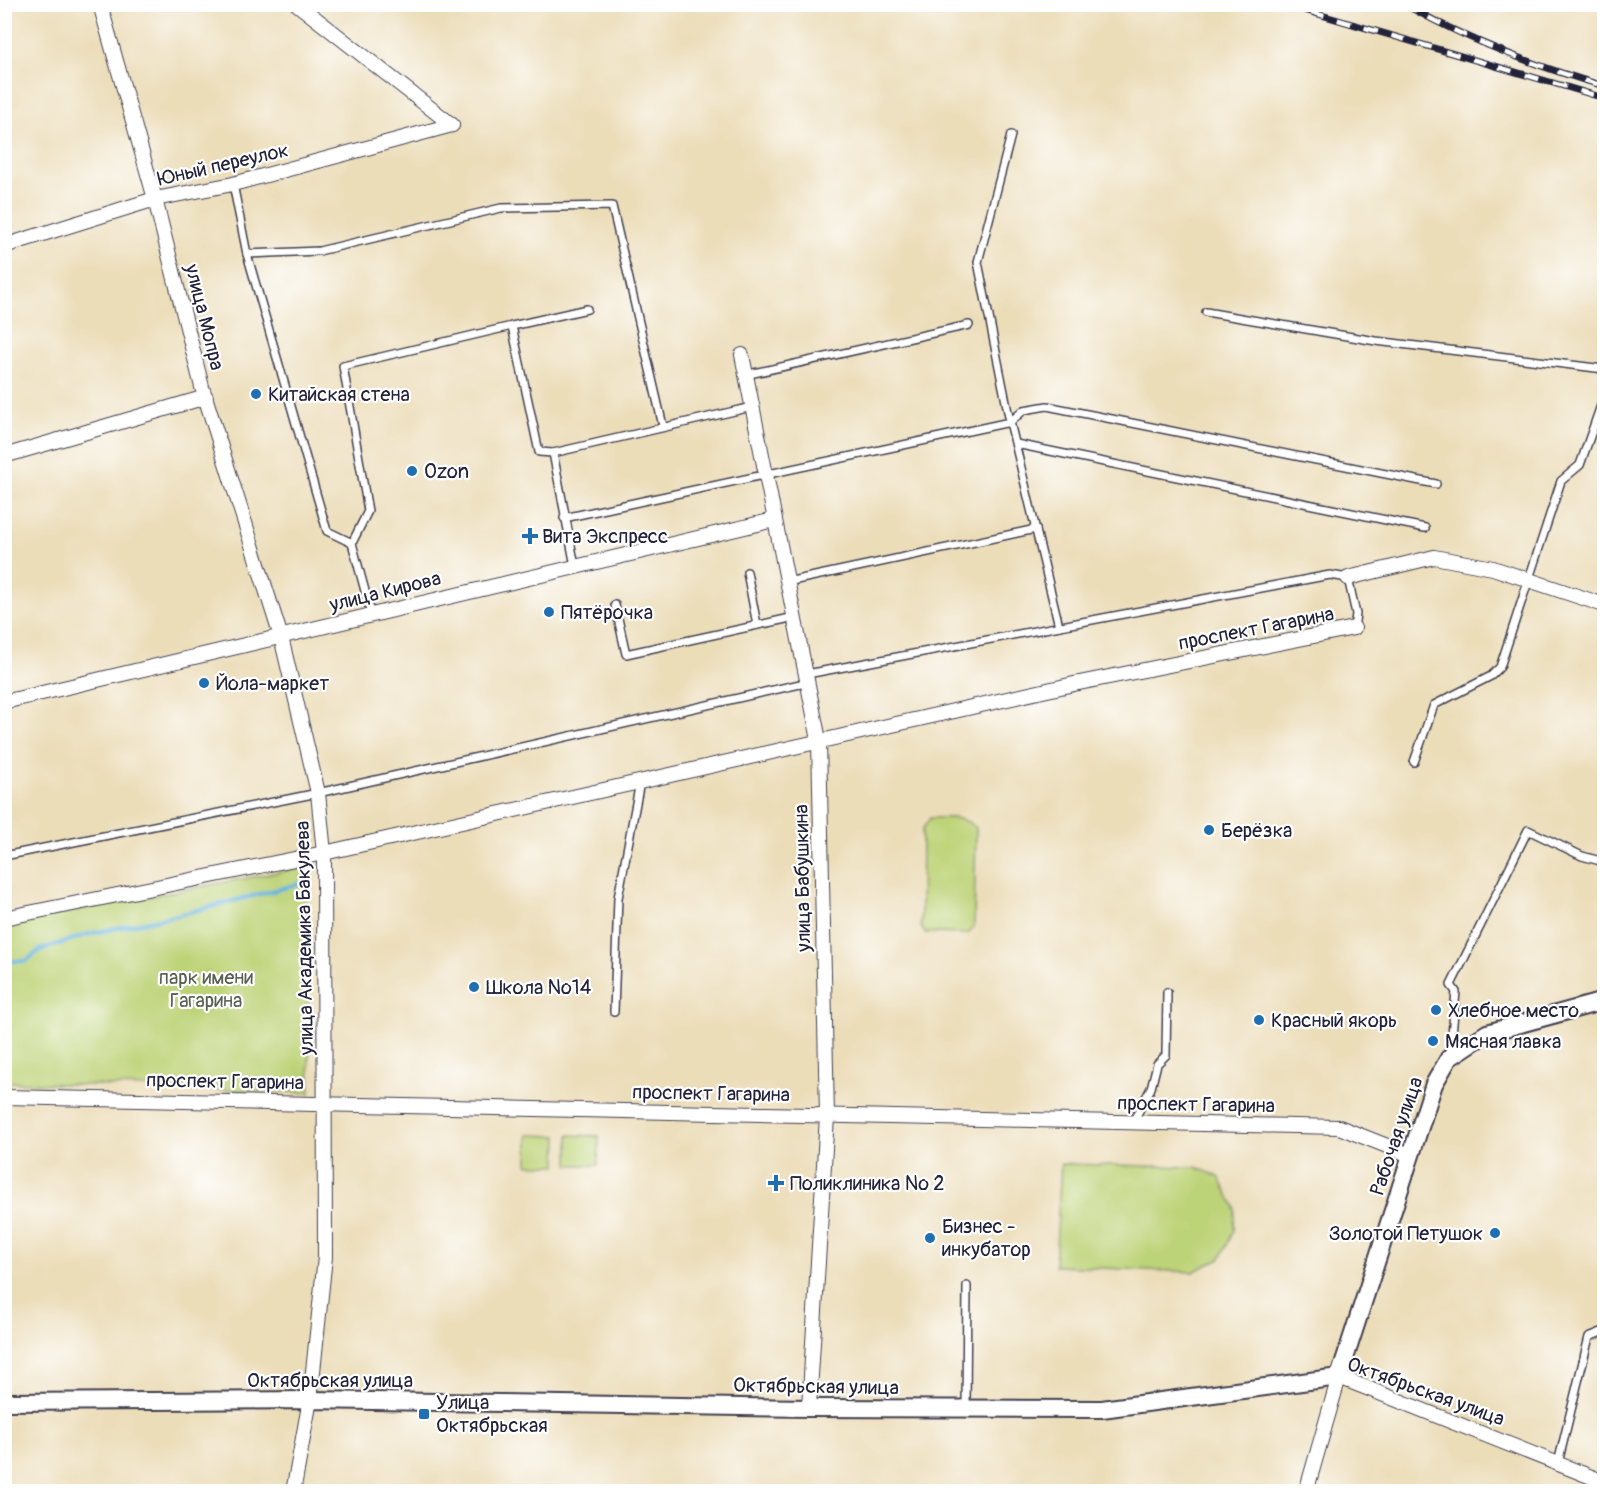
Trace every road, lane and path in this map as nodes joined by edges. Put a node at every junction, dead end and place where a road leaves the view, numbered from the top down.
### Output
1 (100, 4) edge
2 (297, 4) edge
3 (1011, 135) dead end
4 (232, 184) junction
5 (155, 199) junction
6 (4, 246) edge
7 (247, 254) junction
8 (587, 309) dead end
9 (1206, 312) dead end
10 (969, 325) dead end
11 (512, 326) junction
12 (742, 355) dead end
13 (1605, 369) edge
14 (746, 375) junction
15 (206, 397) junction
16 (1605, 397) edge
17 (752, 407) junction
18 (1010, 422) junction
19 (663, 426) junction
20 (1016, 444) junction
21 (553, 453) junction
22 (4, 456) edge
23 (765, 474) junction
24 (1436, 483) dead end
25 (564, 518) junction
26 (774, 520) junction
27 (1425, 528) dead end
28 (1036, 529) junction
29 (352, 543) junction
30 (575, 566) junction
31 (747, 572) dead end
32 (1348, 578) junction
33 (1530, 580) junction
34 (787, 582) junction
35 (1605, 604) edge
36 (615, 605) dead end
37 (371, 613) junction
38 (795, 617) junction
39 (757, 625) junction
40 (1059, 627) junction
41 (1354, 628) joint
42 (281, 637) junction
43 (808, 678) junction
44 (4, 702) edge
45 (819, 740) junction
46 (1414, 762) dead end
47 (641, 780) junction
48 (318, 793) junction
49 (324, 854) junction
50 (4, 856) edge
51 (1605, 862) edge
52 (4, 918) edge
53 (1167, 992) dead end
54 (1605, 1001) edge
55 (614, 1012) dead end
56 (1449, 1058) junction
57 (4, 1097) edge
58 (327, 1103) junction
59 (826, 1116) junction
60 (1132, 1122) junction
61 (1410, 1155) junction
62 (967, 1286) dead end
63 (1605, 1331) edge
64 (1340, 1377) junction
65 (310, 1400) junction
66 (4, 1402) edge
67 (809, 1408) junction
68 (966, 1408) junction
69 (1558, 1463) junction
70 (1605, 1482) edge
71 (293, 1491) edge
72 (1306, 1491) edge

1 - 5 street, улица Мопра
2 - 4 street, Юный переулок
3 - 18 lane
4 - 5 street, Юный переулок
4 - 7 lane
5 - 6 street, Юный переулок
5 - 15 street, улица Мопра
7 - 19 lane
7 - 29 lane
8 - 11 lane
9 - 13 lane
10 - 14 lane
11 - 21 lane
11 - 29 lane
12 - 14 street, улица Бабушкина
14 - 17 street, улица Бабушкина
15 - 22 street
15 - 42 street, улица Мопра
16 - 33 lane
17 - 19 lane
17 - 23 street, улица Бабушкина
18 - 20 lane
18 - 23 lane
18 - 24 lane
19 - 21 lane
20 - 27 lane
20 - 28 lane
21 - 25 lane
23 - 25 lane
23 - 26 street, улица Бабушкина
25 - 30 lane
26 - 30 street, улица Кирова
26 - 34 street, улица Бабушкина
28 - 34 lane
28 - 40 lane
29 - 37 lane
30 - 37 street, улица Кирова
31 - 39 lane
32 - 33 street
32 - 40 lane
32 - 41 lane
33 - 35 street
33 - 46 lane
34 - 38 street, улица Бабушкина
36 - 39 lane
37 - 42 street, улица Кирова
38 - 39 lane
38 - 43 street, улица Бабушкина
40 - 43 lane
41 - 45 street, проспект Гагарина
42 - 44 street, улица Кирова
42 - 48 street, улица Академика Бакулева
43 - 45 street, улица Бабушкина
43 - 48 lane
45 - 47 street, проспект Гагарина
45 - 59 street, улица Бабушкина
47 - 49 street, проспект Гагарина
47 - 55 lane
48 - 49 street, улица Академика Бакулева
48 - 50 lane
49 - 52 street, проспект Гагарина
49 - 58 street, улица Академика Бакулева
51 - 56 lane
53 - 60 lane
54 - 56 street, Рабочая улица
56 - 61 street, Рабочая улица
57 - 58 street, проспект Гагарина
58 - 59 street, проспект Гагарина
58 - 65 street, улица Академика Бакулева
59 - 60 street, проспект Гагарина
59 - 67 street, улица Бабушкина
60 - 61 street, проспект Гагарина
61 - 64 street, Рабочая улица
62 - 68 lane
63 - 69 lane
64 - 68 street, Октябрьская улица
64 - 69 street, Октябрьская улица
64 - 72 street, Рабочая улица
65 - 66 street, Октябрьская улица
65 - 67 street, Октябрьская улица
65 - 71 street, улица Академика Бакулева
67 - 68 street, Октябрьская улица
69 - 70 street, Октябрьская улица

